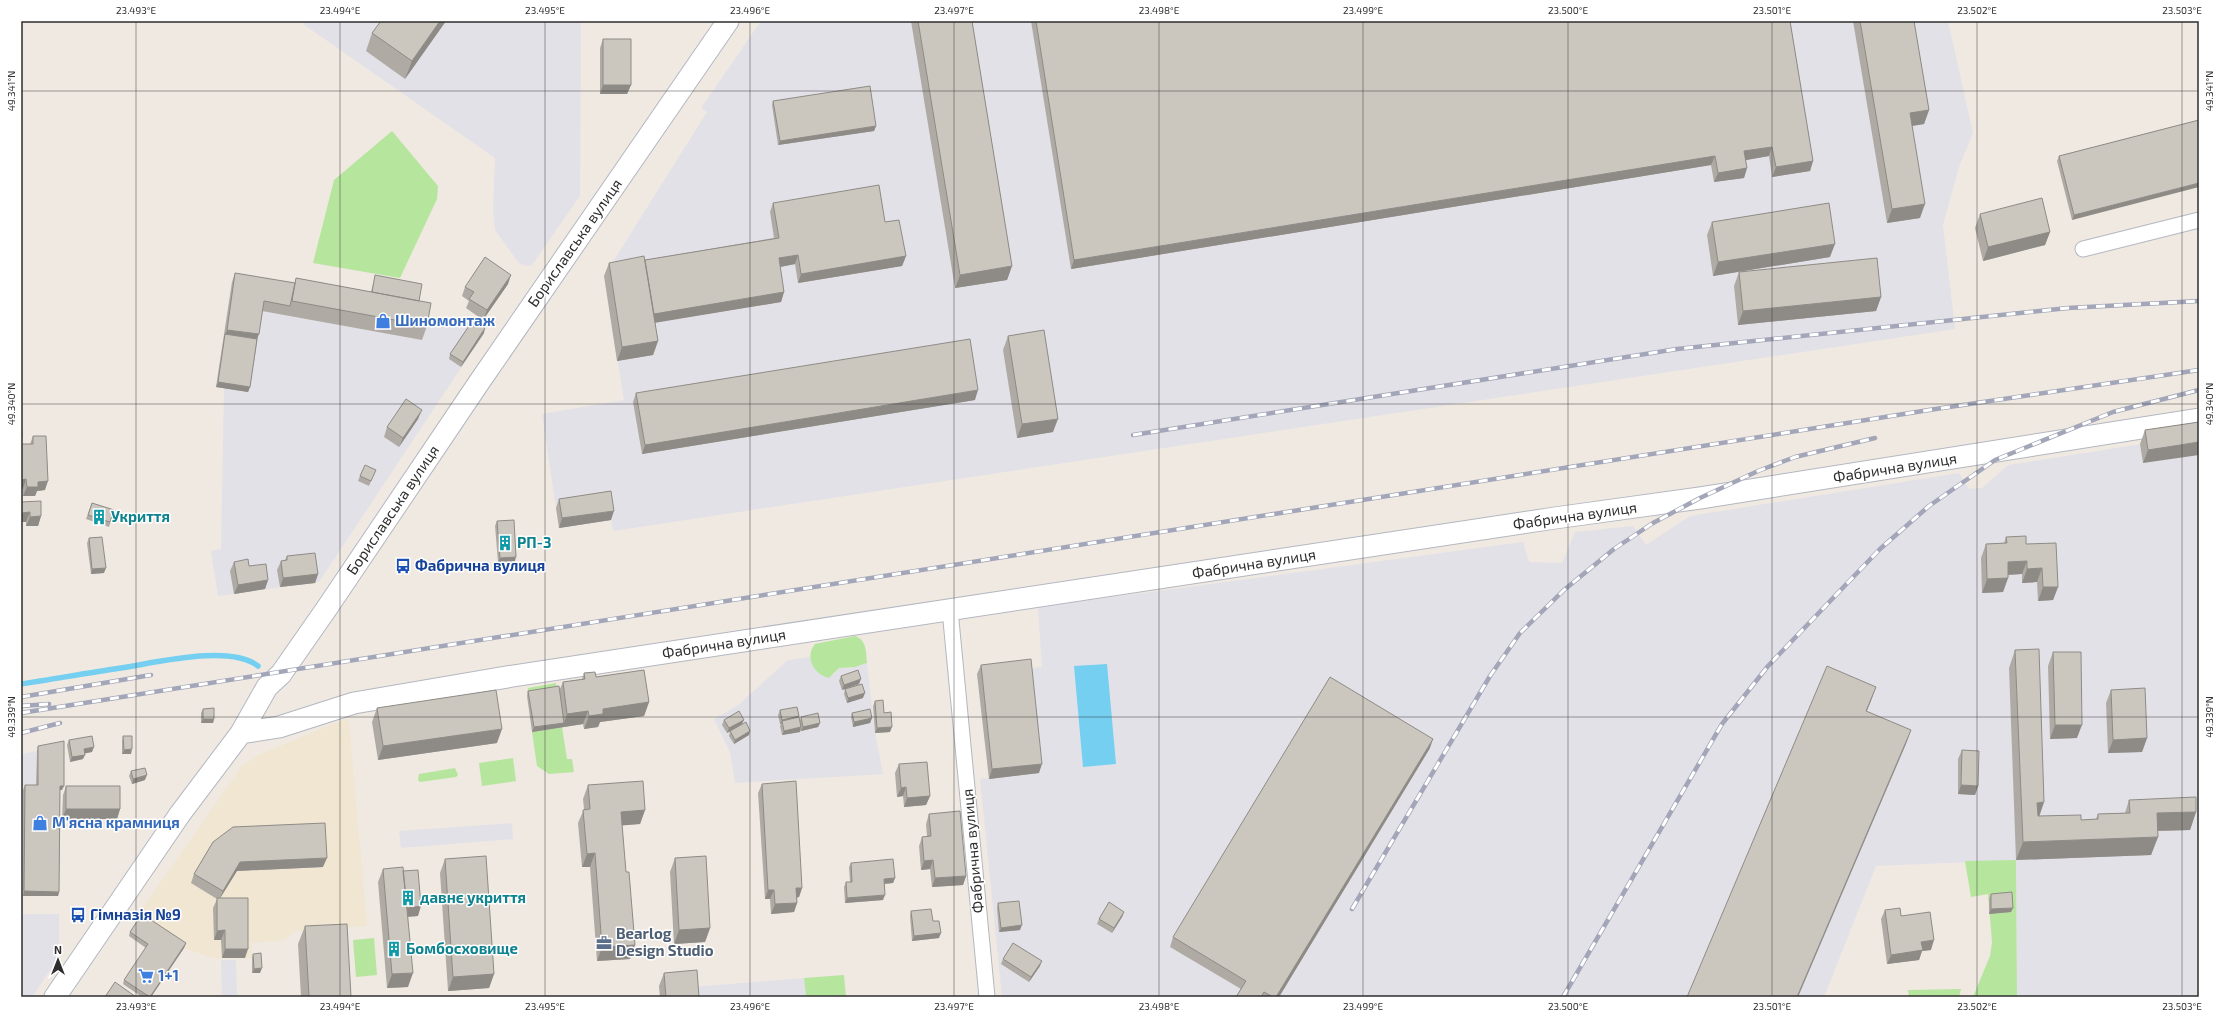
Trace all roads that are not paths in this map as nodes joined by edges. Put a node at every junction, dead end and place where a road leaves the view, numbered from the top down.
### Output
1 (728, 21) edge
2 (2199, 220) edge
3 (2083, 249) dead end
4 (2199, 420) edge
5 (950, 610) junction
6 (241, 733) junction
7 (55, 997) edge
8 (987, 997) edge

1 - 6 street, Бориславська вулиця
2 - 3 street
4 - 5 street, Фабрична вулиця
5 - 6 street, Фабрична вулиця
5 - 8 street, Фабрична вулиця
6 - 7 street, Бориславська вулиця

